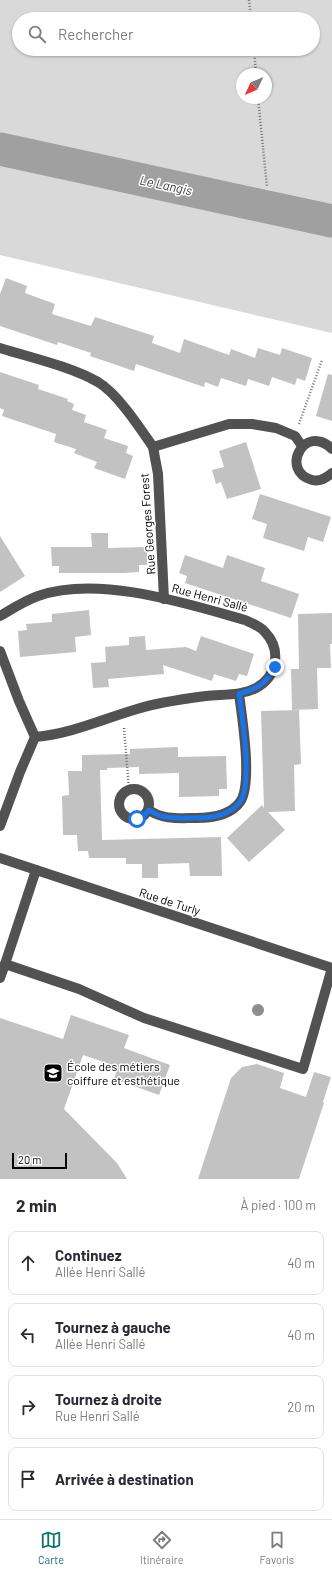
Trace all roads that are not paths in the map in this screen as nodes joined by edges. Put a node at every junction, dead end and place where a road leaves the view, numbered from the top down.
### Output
1 (0, 348) edge
2 (302, 446) junction
3 (153, 447) junction
4 (332, 448) edge
5 (332, 473) edge
6 (164, 599) junction
7 (0, 616) edge
8 (0, 652) edge
9 (239, 694) junction
10 (35, 737) junction
11 (149, 810) junction
12 (0, 826) edge
13 (0, 858) edge
14 (36, 870) junction
15 (5, 964) junction
16 (332, 968) edge
17 (0, 978) edge

1 - 3 street, Rue Georges Forest
2 - 3 street
2 - 4 street
2 - 5 street
3 - 6 street, Rue Georges Forest
6 - 7 street, Rue Henri Sallé
6 - 9 street, Rue Henri Sallé
8 - 10 street
9 - 10 street, Rue Henri Sallé
9 - 11 street
10 - 12 street
11 - 11 street
13 - 14 street, Rue de Turly
14 - 15 street
14 - 16 street, Rue de Turly
15 - 16 street
15 - 17 street

